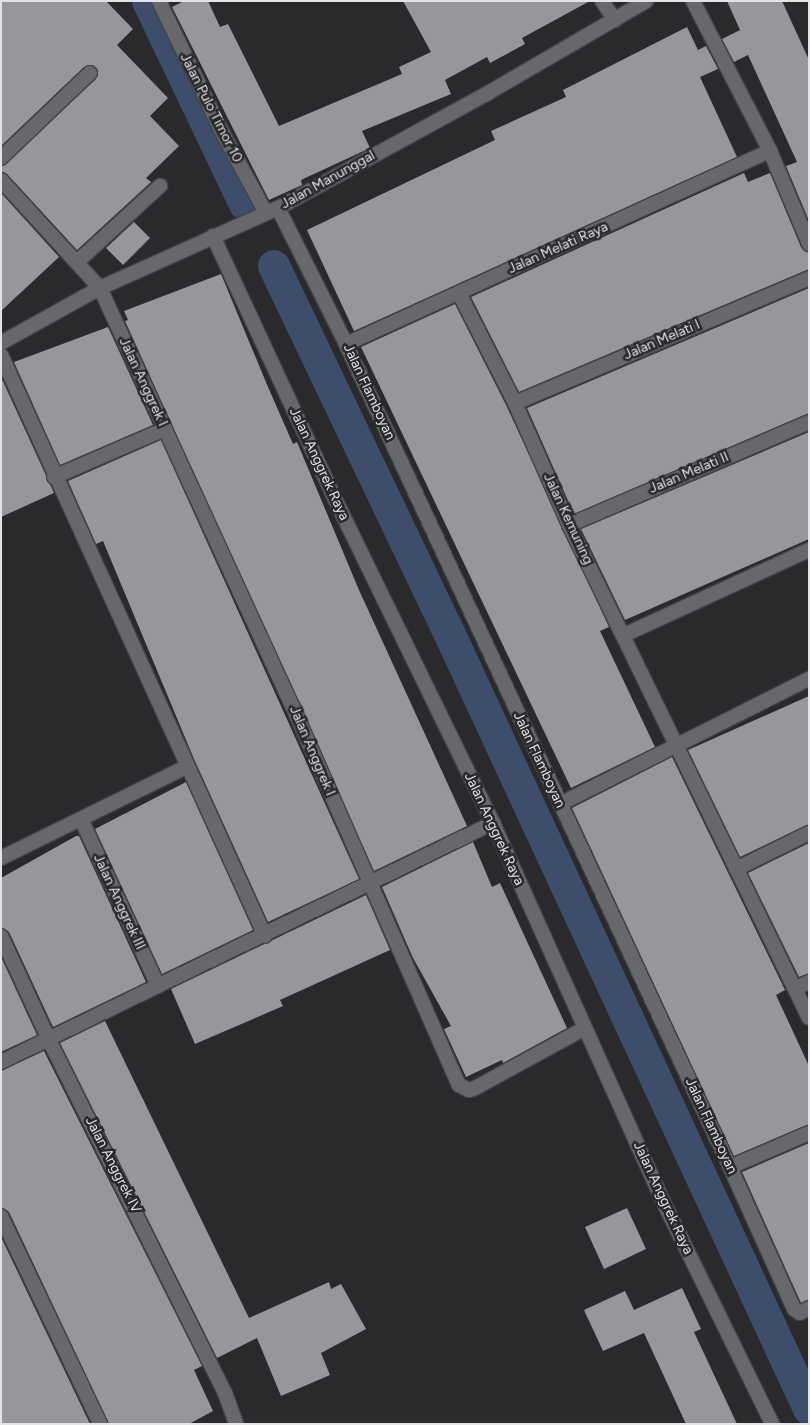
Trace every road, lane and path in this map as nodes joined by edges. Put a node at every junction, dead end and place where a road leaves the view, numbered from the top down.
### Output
1 (159, 1) edge
2 (602, 1) edge
3 (646, 1) edge
4 (692, 1) edge
5 (615, 20) junction
6 (90, 73) dead end
7 (770, 151) junction
8 (1, 158) edge
9 (1, 180) edge
10 (160, 186) dead end
11 (267, 212) junction
12 (213, 236) junction
13 (809, 244) edge
14 (76, 262) junction
15 (809, 278) edge
16 (100, 288) junction
17 (459, 293) junction
18 (1, 344) edge
19 (346, 344) junction
20 (1, 355) edge
21 (515, 404) junction
22 (809, 422) edge
23 (165, 429) junction
24 (54, 477) junction
25 (569, 525) junction
26 (809, 550) edge
27 (624, 635) junction
28 (809, 679) edge
29 (676, 745) junction
30 (188, 766) junction
31 (560, 804) junction
32 (81, 819) junction
33 (492, 824) junction
34 (809, 833) edge
35 (1, 858) edge
36 (736, 869) junction
37 (369, 884) junction
38 (1, 936) edge
39 (265, 936) junction
40 (809, 982) edge
41 (158, 986) junction
42 (796, 988) junction
43 (809, 1018) edge
44 (585, 1028) junction
45 (49, 1040) junction
46 (1, 1062) edge
47 (809, 1133) edge
48 (730, 1167) junction
49 (1, 1216) edge
50 (803, 1310) edge
51 (100, 1424) edge
52 (236, 1424) edge
53 (772, 1424) edge

1 - 11 street, Jalan Pulo Timor 10
2 - 5 street
3 - 5 street, Jalan Manunggal
4 - 7 street
5 - 11 street, Jalan Manunggal
6 - 8 street
7 - 13 street
7 - 17 street, Jalan Melati Raya
9 - 14 street, Jalan Anggrek I
10 - 14 street
11 - 12 street, Jalan Manunggal
11 - 19 street, Jalan Flamboyan
12 - 16 street, Jalan Manunggal
12 - 33 street, Jalan Anggrek Raya
14 - 16 street, Jalan Anggrek I
15 - 21 street, Jalan Melati I
16 - 18 street, Jalan Manunggal
16 - 23 street, Jalan Anggrek I
17 - 19 street, Jalan Melati Raya
17 - 21 street, Jalan Kemuning
19 - 31 street, Jalan Flamboyan
20 - 24 street
21 - 25 street, Jalan Kemuning
22 - 25 street, Jalan Melati II
23 - 24 street
23 - 37 street, Jalan Anggrek I
24 - 30 street
25 - 27 street, Jalan Kemuning
26 - 27 street
27 - 29 street, Jalan Kemuning
28 - 29 street
29 - 31 street
29 - 36 street, Jalan Kemuning
30 - 32 street
30 - 39 street
31 - 48 street, Jalan Flamboyan
32 - 35 street
32 - 41 street, Jalan Anggrek III
33 - 37 street
33 - 44 street, Jalan Anggrek Raya
34 - 36 street
36 - 42 street, Jalan Kemuning
37 - 39 street
37 - 44 street, Jalan Anggrek I
38 - 45 street, Jalan Anggrek IV
39 - 41 street
40 - 42 street
41 - 45 street
42 - 43 street, Jalan Kemuning
44 - 53 street, Jalan Anggrek Raya
45 - 46 street
45 - 52 street, Jalan Anggrek IV
47 - 48 street
48 - 50 street, Jalan Flamboyan
49 - 51 street

